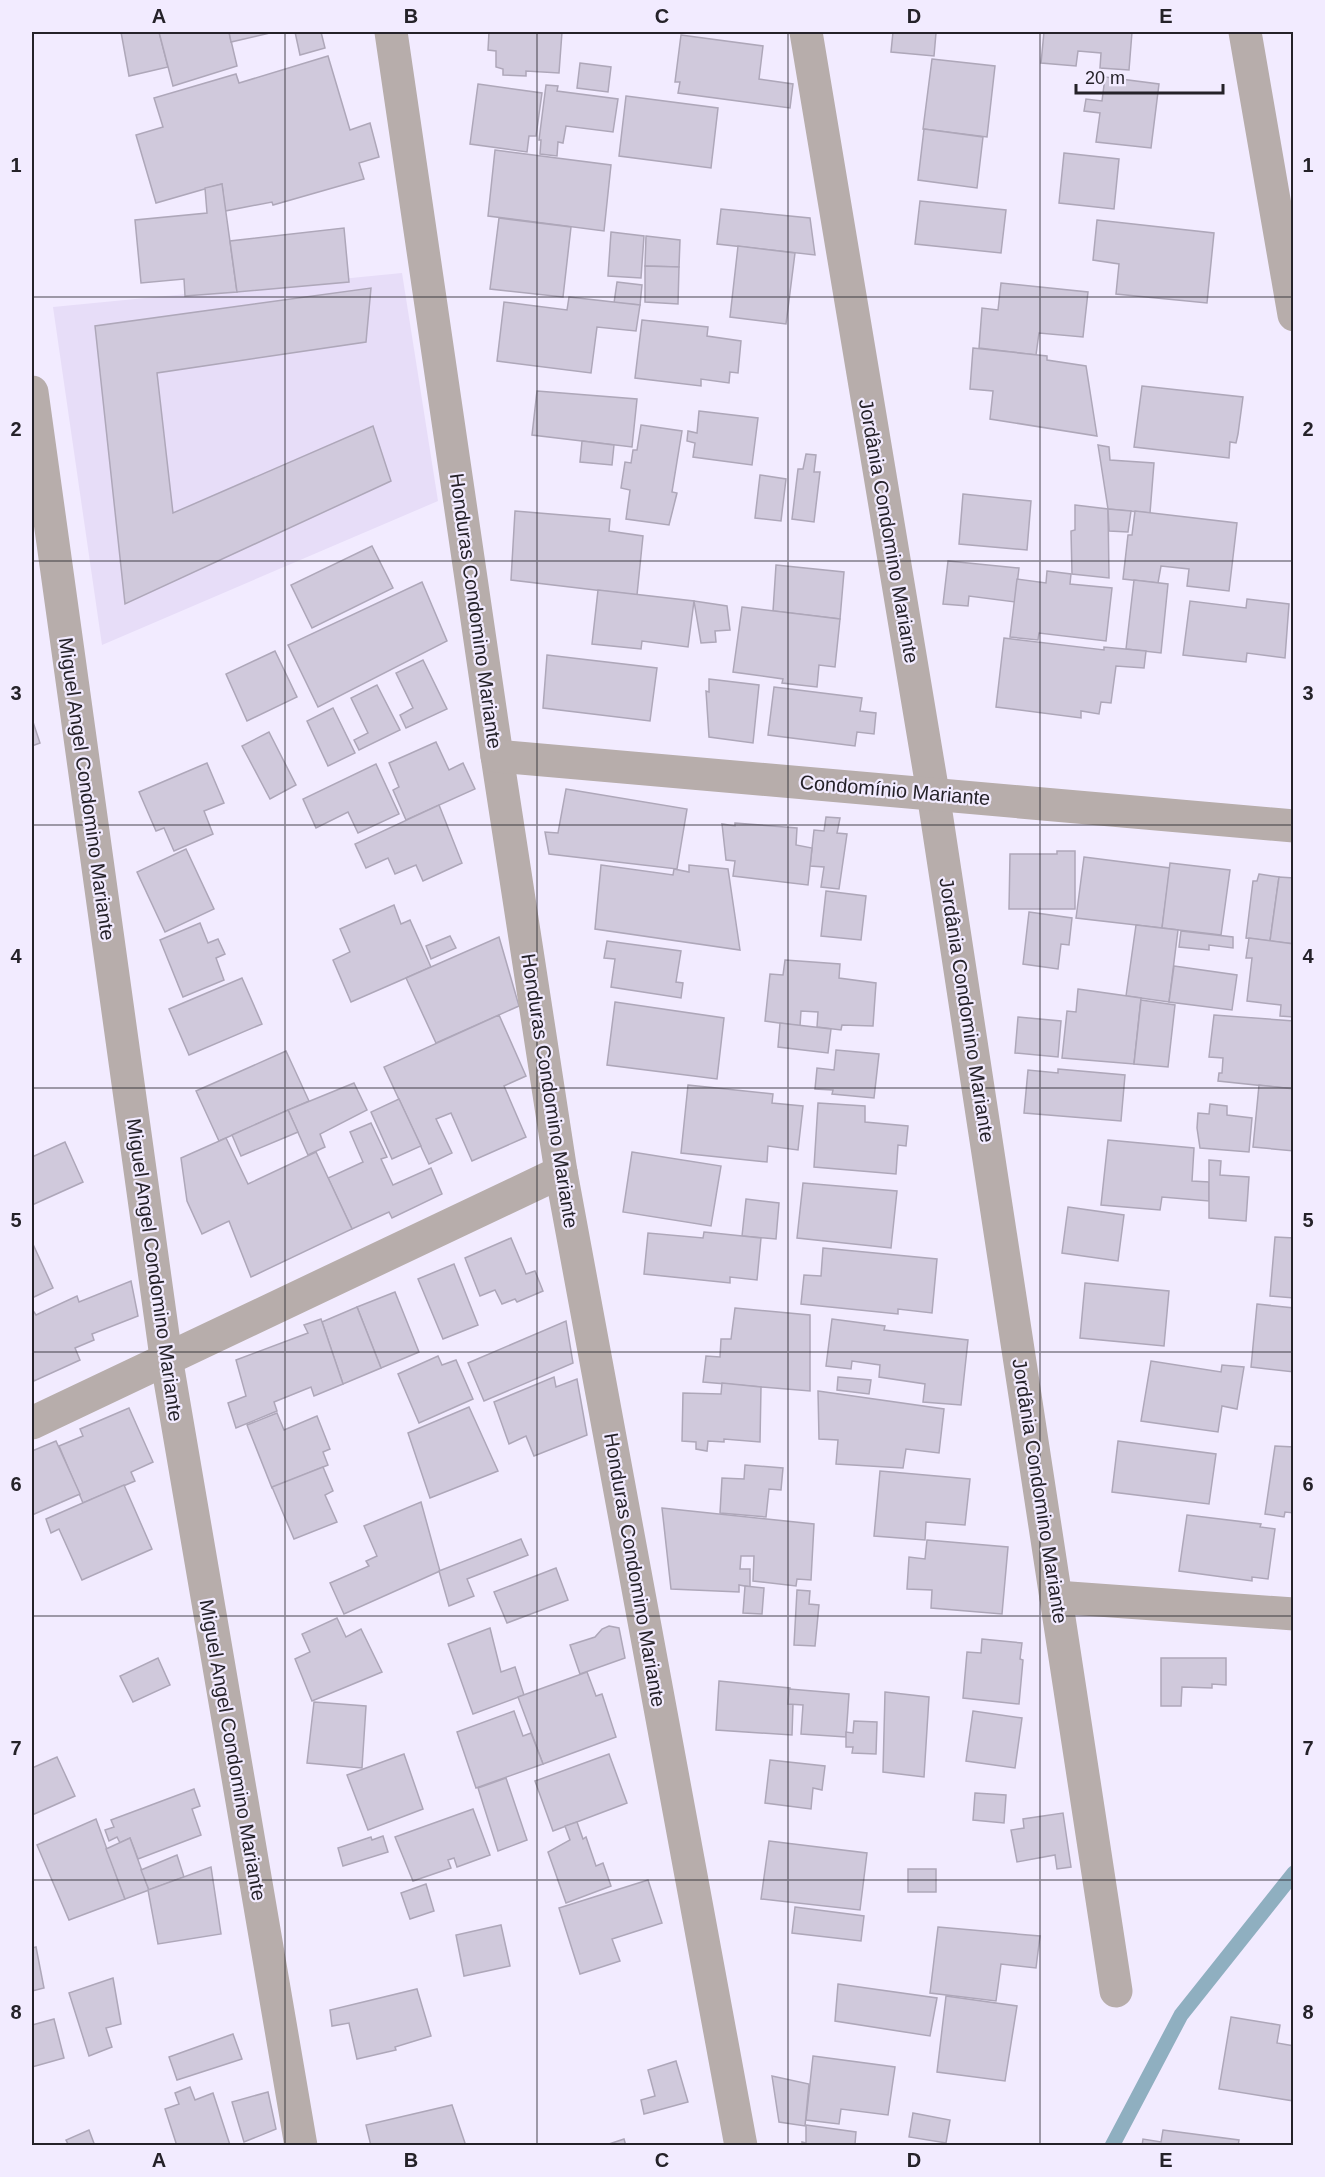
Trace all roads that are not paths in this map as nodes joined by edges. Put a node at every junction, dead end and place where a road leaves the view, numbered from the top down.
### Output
1 (391, 32) edge
2 (806, 32) edge
3 (1245, 32) edge
4 (1293, 315) edge
5 (32, 392) edge
6 (497, 756) junction
7 (933, 793) junction
8 (1293, 826) edge
9 (561, 1172) junction
10 (166, 1357) junction
11 (32, 1424) edge
12 (1056, 1597) junction
13 (1293, 1614) edge
14 (1116, 1991) dead end
15 (301, 2145) edge
16 (741, 2145) edge

1 - 6 street, Honduras Condomino Mariante
2 - 7 street, Jordânia Condomino Mariante
3 - 4 street
5 - 10 street, Miguel Angel Condomino Mariante
6 - 7 street, Condomínio Mariante
6 - 9 street, Honduras Condomino Mariante
7 - 8 street, Condomínio Mariante
7 - 12 street, Jordânia Condomino Mariante
9 - 10 street
9 - 16 street, Honduras Condomino Mariante
10 - 11 street
10 - 15 street, Miguel Angel Condomino Mariante
12 - 13 street
12 - 14 street, Jordânia Condomino Mariante

